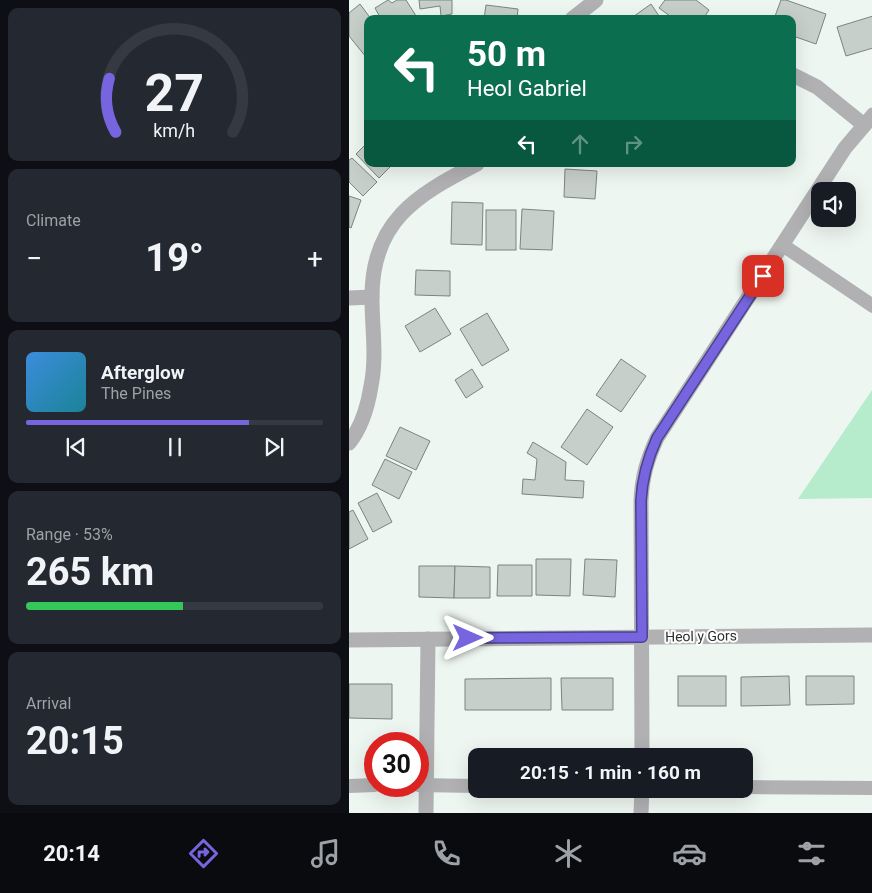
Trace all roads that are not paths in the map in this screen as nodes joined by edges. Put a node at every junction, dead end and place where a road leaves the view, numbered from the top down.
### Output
1 (596, 0) edge
2 (577, 15) edge
3 (796, 76) edge
4 (868, 120) edge
5 (472, 167) edge
6 (784, 246) junction
7 (372, 297) junction
8 (349, 298) edge
9 (872, 306) edge
10 (349, 443) edge
11 (872, 635) edge
12 (642, 637) junction
13 (428, 638) junction
14 (349, 640) edge
15 (424, 732) edge
16 (642, 748) edge
17 (429, 785) edge
18 (349, 786) edge
19 (364, 786) edge
20 (468, 786) edge
21 (753, 787) edge
22 (872, 788) edge
23 (424, 797) edge
24 (641, 798) edge
25 (427, 813) edge
26 (641, 813) edge

1 - 2 street
3 - 4 street
4 - 6 street
5 - 7 street
6 - 9 lane
6 - 12 street
7 - 8 street
7 - 10 street
11 - 12 street, Heol y Gors
12 - 13 street, Heol y Gors
12 - 16 street
13 - 14 street, Heol y Gors
13 - 15 street
17 - 20 lane
18 - 19 lane
21 - 22 lane
23 - 25 street
24 - 26 street

